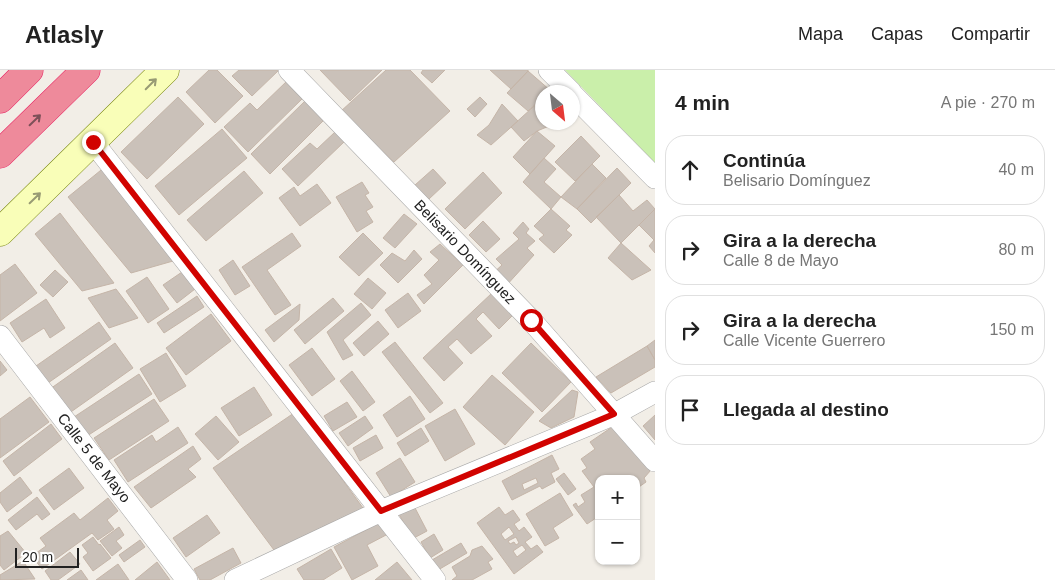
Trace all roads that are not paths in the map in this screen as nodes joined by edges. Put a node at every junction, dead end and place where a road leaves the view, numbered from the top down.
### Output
1 (29, 70) edge
2 (86, 70) edge
3 (165, 70) edge
4 (289, 70) edge
5 (549, 70) edge
6 (564, 85) edge
7 (0, 99) edge
8 (580, 101) edge
9 (93, 142) junction
10 (0, 154) edge
11 (655, 178) edge
12 (0, 232) edge
13 (0, 336) edge
14 (655, 392) edge
15 (614, 414) junction
16 (655, 461) edge
17 (381, 511) junction
18 (187, 580) edge
19 (235, 580) edge
20 (435, 580) edge

1 - 7 highway
10 -> 2 highway
9 -> 3 main road
4 - 15 street, Belisario Domínguez
5 - 6 street
8 - 11 street
12 -> 9 main road
9 - 17 street
13 - 18 street, Calle 5 de Mayo
14 - 15 street
15 - 16 street, Belisario Domínguez
15 - 17 street
17 - 19 street
17 - 20 street

